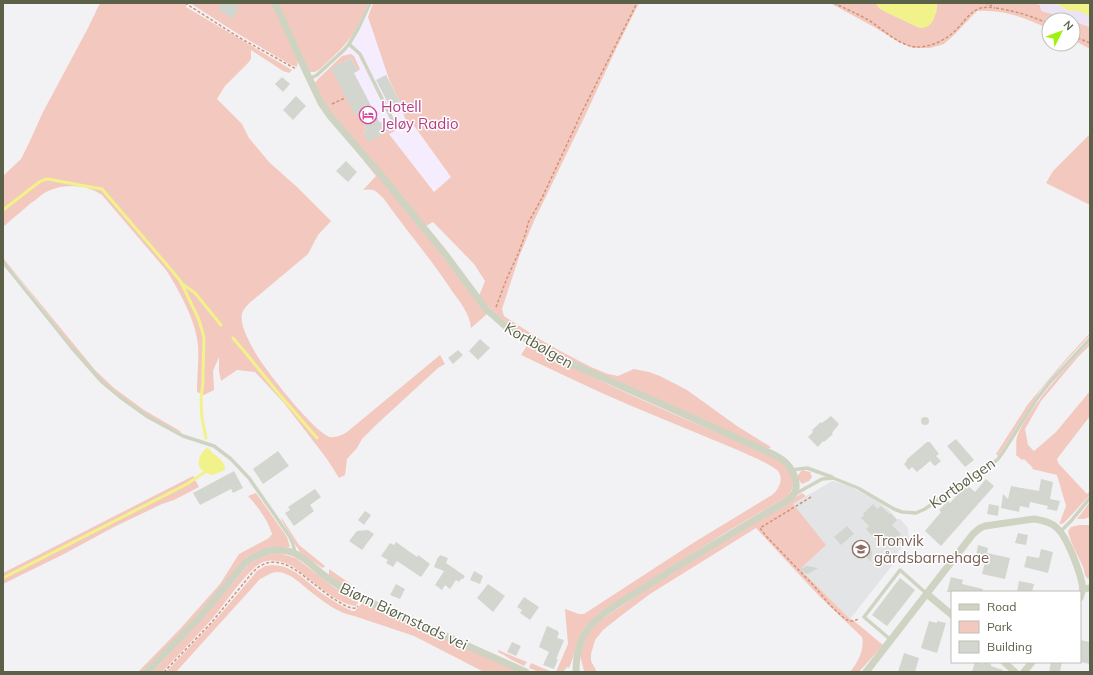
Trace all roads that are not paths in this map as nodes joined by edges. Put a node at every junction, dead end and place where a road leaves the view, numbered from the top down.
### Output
1 (275, 3) edge
2 (370, 3) edge
3 (349, 44) junction
4 (309, 79) junction
5 (396, 127) dead end
6 (3, 262) edge
7 (1090, 339) edge
8 (791, 470) junction
9 (833, 478) junction
10 (794, 495) junction
11 (1090, 498) edge
12 (1060, 531) junction
13 (295, 553) junction
14 (1087, 588) edge
15 (927, 594) junction
16 (1081, 597) edge
17 (951, 614) edge
18 (891, 640) junction
19 (1005, 663) edge
20 (1031, 663) edge
21 (147, 672) edge
22 (526, 672) edge
23 (576, 672) edge
24 (866, 672) edge
25 (1015, 672) edge
26 (1024, 672) edge

1 - 4 street, Kortbølgen
2 - 3 lane
3 - 4 lane
3 - 5 lane
4 - 8 street, Kortbølgen
6 - 13 lane
7 - 9 lane, Kortbølgen
8 - 9 lane, Kortbølgen
8 - 10 street
9 - 10 lane
10 - 23 street
11 - 12 lane
12 - 14 street
12 - 15 street
13 - 21 street, Biørn Biørnstads vei
13 - 22 street, Biørn Biørnstads vei
14 - 16 street
15 - 17 street
15 - 18 street
15 - 18 lane
18 - 24 street
19 - 25 street
20 - 26 street

